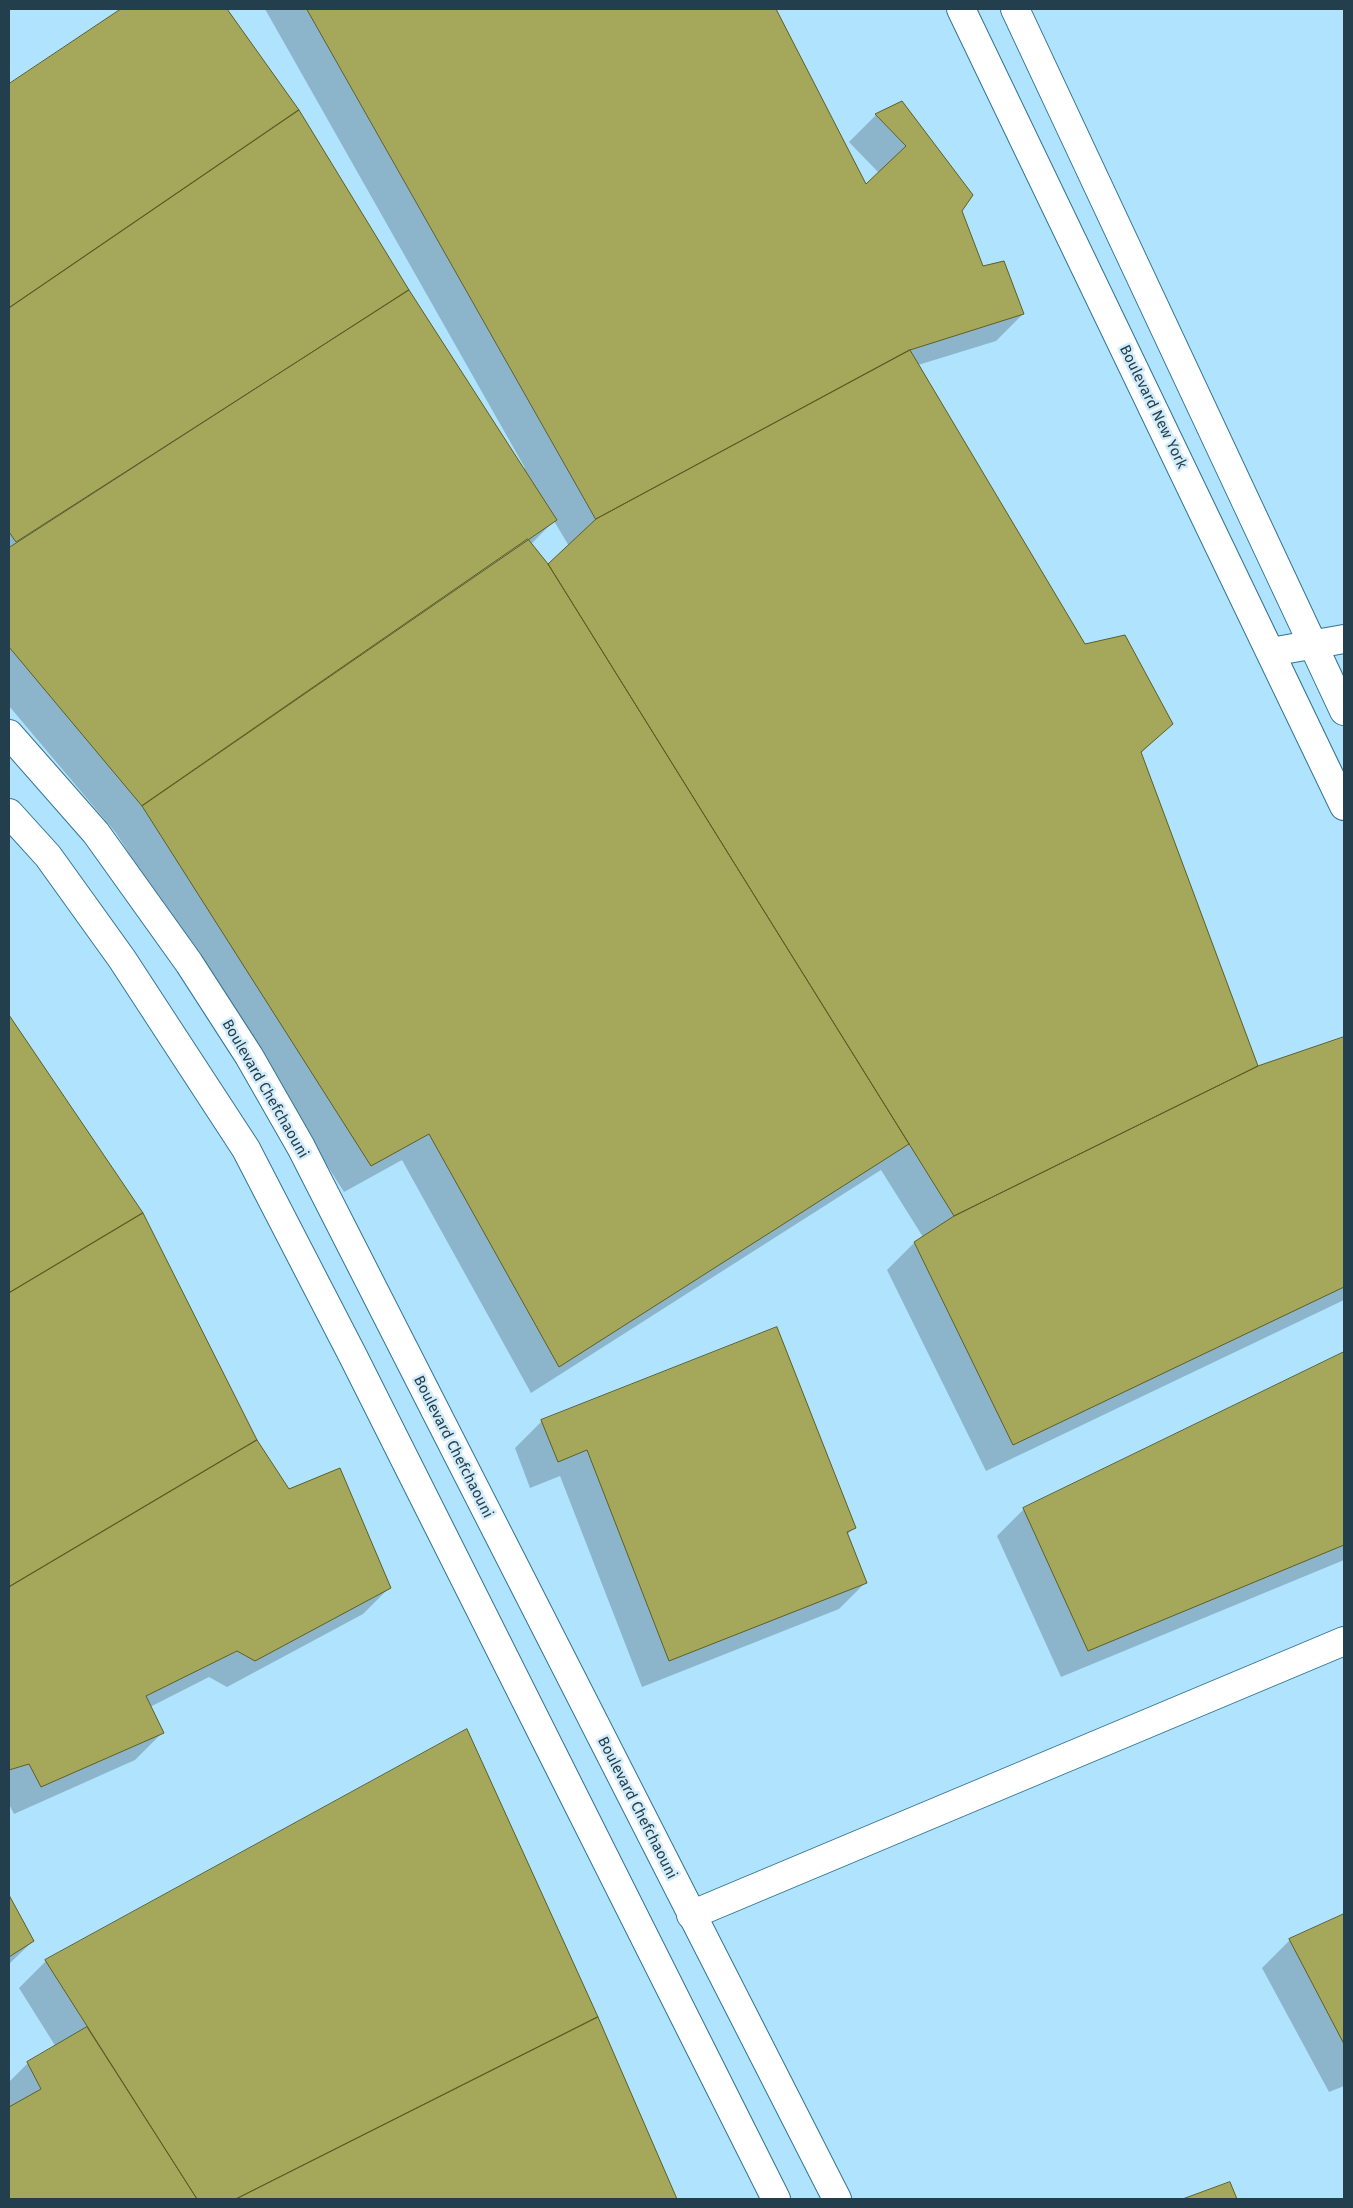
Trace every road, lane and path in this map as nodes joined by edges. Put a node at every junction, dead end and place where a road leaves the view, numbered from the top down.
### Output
1 (961, 9) edge
2 (1015, 9) edge
3 (1344, 638) edge
4 (1312, 644) junction
5 (1271, 652) junction
6 (1344, 711) edge
7 (9, 734) edge
8 (1344, 806) edge
9 (9, 813) edge
10 (1344, 1642) edge
11 (691, 1915) junction
12 (776, 2199) edge
13 (836, 2199) edge

1 - 5 street, Boulevard New York
2 - 4 street
3 - 4 street
4 - 5 street
4 - 6 street
5 - 8 street, Boulevard New York
7 - 11 street, Boulevard Chefchaouni
9 - 12 street
10 - 11 street
11 - 13 street, Boulevard Chefchaouni

